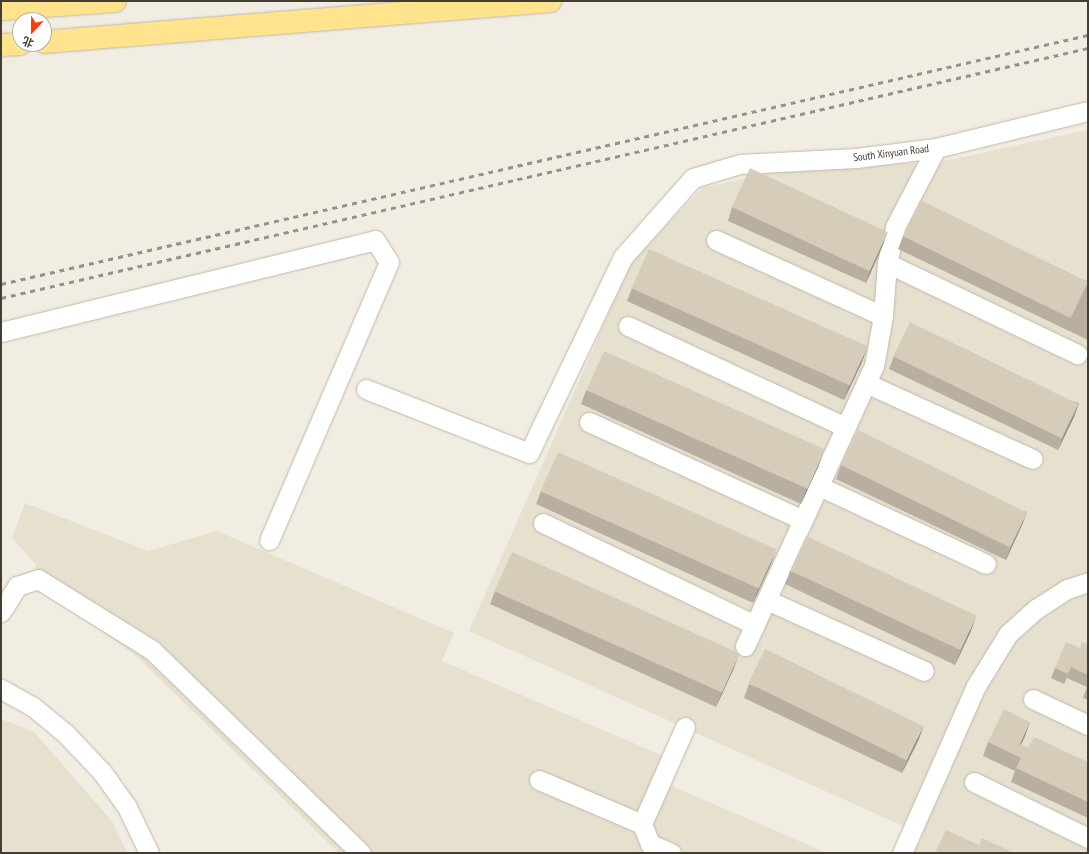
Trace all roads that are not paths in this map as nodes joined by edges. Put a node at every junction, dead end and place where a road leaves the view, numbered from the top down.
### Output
1 (115, 1) edge
2 (550, 1) edge
3 (1, 9) edge
4 (52, 41) edge
5 (12, 44) edge
6 (1, 45) edge
7 (1088, 111) edge
8 (936, 148) junction
9 (716, 240) dead end
10 (887, 263) junction
11 (883, 316) junction
12 (628, 326) dead end
13 (1, 332) edge
14 (1077, 354) dead end
15 (866, 382) junction
16 (366, 389) dead end
17 (589, 422) dead end
18 (846, 427) junction
19 (1033, 459) dead end
20 (819, 486) junction
21 (804, 520) junction
22 (543, 523) dead end
23 (270, 540) dead end
24 (986, 564) dead end
25 (1088, 582) edge
26 (767, 600) junction
27 (1, 612) edge
28 (755, 625) junction
29 (746, 646) dead end
30 (924, 671) dead end
31 (1, 689) edge
32 (1033, 699) dead end
33 (1088, 725) edge
34 (684, 727) dead end
35 (539, 780) dead end
36 (974, 782) dead end
37 (642, 824) junction
38 (1088, 838) edge
39 (648, 849) edge
40 (149, 853) edge
41 (361, 853) edge
42 (671, 853) edge
43 (902, 853) edge

1 - 3 main road
2 - 4 main road
5 - 6 main road
7 - 8 street, South Xinyuan Road
8 - 10 street
8 - 16 street, South Xinyuan Road
9 - 11 street
10 - 11 street
10 - 14 street
11 - 15 street
12 - 18 street
13 - 23 street
15 - 18 street
15 - 19 street
17 - 21 street
18 - 20 street
20 - 21 street
20 - 24 street
21 - 26 street
22 - 28 street
25 - 43 street
26 - 28 street
26 - 30 street
27 - 41 street
28 - 29 street
31 - 40 street
32 - 33 street
34 - 37 street
35 - 37 street
36 - 38 street
37 - 39 street
39 - 42 street

